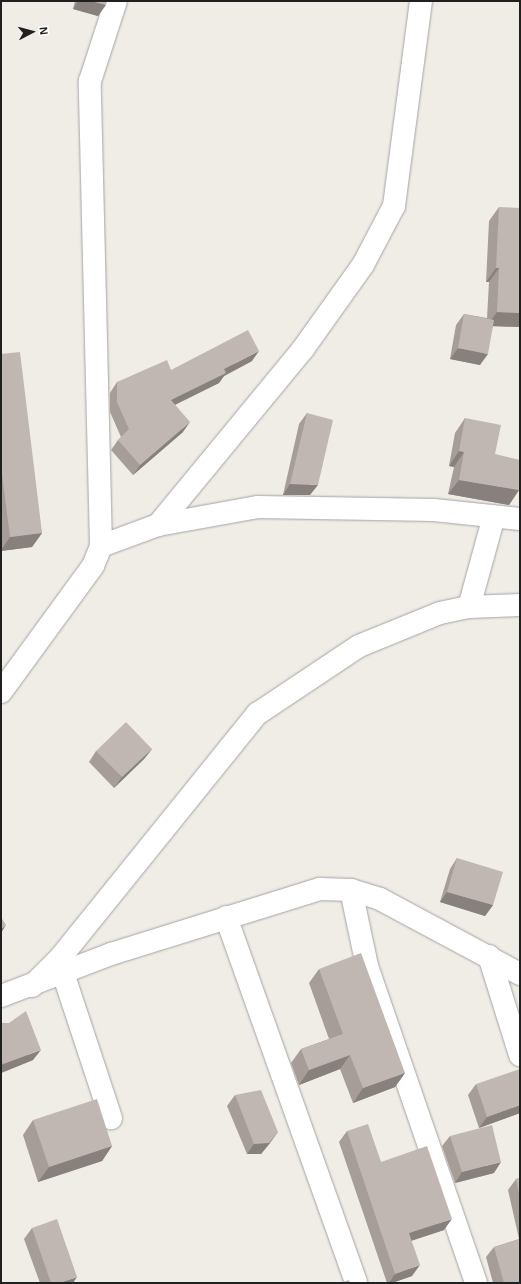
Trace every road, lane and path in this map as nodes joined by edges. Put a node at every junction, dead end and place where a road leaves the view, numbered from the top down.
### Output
1 (116, 1) edge
2 (421, 1) edge
3 (494, 516) junction
4 (520, 519) edge
5 (158, 525) junction
6 (101, 546) junction
7 (520, 605) edge
8 (469, 607) junction
9 (1, 692) edge
10 (351, 890) junction
11 (226, 916) junction
12 (489, 956) junction
13 (63, 973) junction
14 (520, 974) edge
15 (32, 986) junction
16 (1, 996) edge
17 (520, 1055) edge
18 (111, 1118) dead end
19 (356, 1283) edge
20 (476, 1283) edge

1 - 6 street
2 - 5 street
3 - 4 street
3 - 5 street
3 - 8 street
5 - 6 street
6 - 9 street
7 - 8 street
8 - 15 street
10 - 11 street
10 - 12 street
10 - 20 street
11 - 13 street
11 - 19 street
12 - 14 street
12 - 17 street
13 - 15 street
13 - 18 street
15 - 16 street

